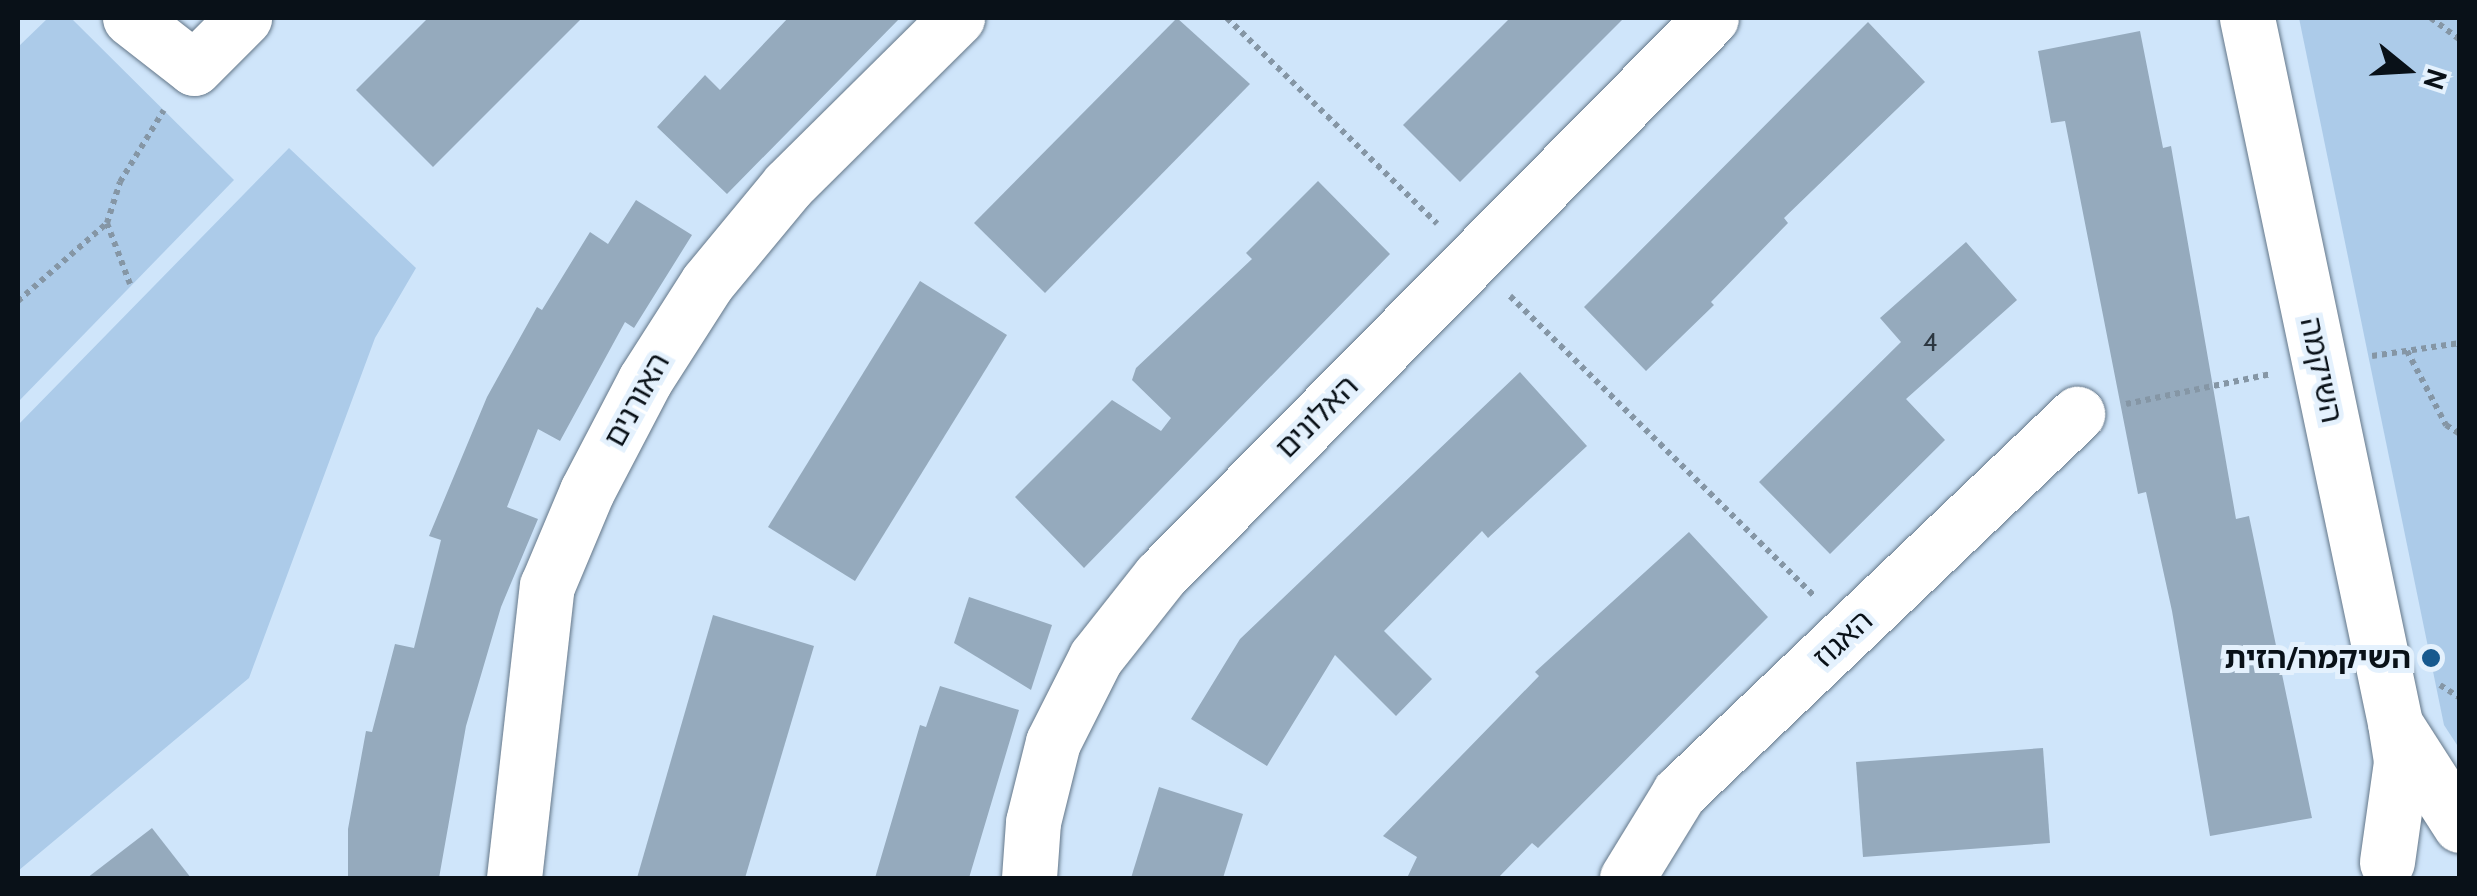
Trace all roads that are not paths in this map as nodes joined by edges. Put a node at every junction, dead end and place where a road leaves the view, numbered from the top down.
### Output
1 (130, 18) edge
2 (244, 18) edge
3 (958, 18) edge
4 (1711, 18) edge
5 (2246, 18) edge
6 (2077, 414) dead end
7 (2395, 723) junction
8 (2460, 825) edge
9 (2460, 834) edge
10 (2381, 870) edge
11 (514, 878) edge
12 (1029, 878) edge
13 (1627, 878) edge

1 - 2 street
3 - 11 street, האורנים
4 - 12 street, האלונים
5 - 7 street, השיקמה
6 - 13 street, האגוז
7 - 8 street, השיקמה
7 - 10 street, השיקמה
9 - 10 street

